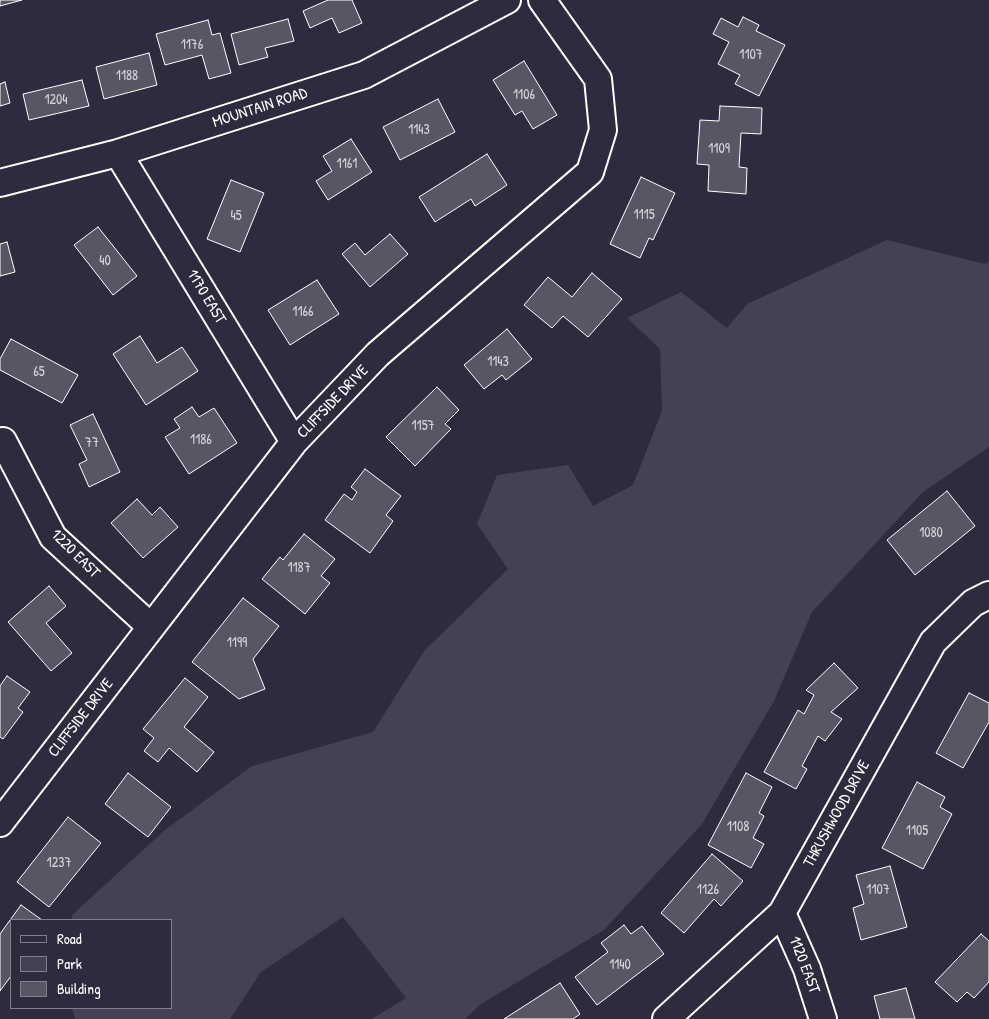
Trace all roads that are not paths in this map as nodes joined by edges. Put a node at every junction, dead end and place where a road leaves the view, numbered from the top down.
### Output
1 (507, 0) edge
2 (542, 0) edge
3 (118, 152) junction
4 (0, 183) edge
5 (2, 441) dead end
6 (294, 442) junction
7 (989, 595) edge
8 (151, 627) junction
9 (0, 822) edge
10 (782, 912) junction
11 (666, 1019) edge
12 (823, 1019) edge

1 - 3 street, MOUNTAIN ROAD
2 - 6 street, CLIFFSIDE DRIVE
3 - 4 street, MOUNTAIN ROAD
3 - 6 street, 1170 EAST
5 - 8 street, 1220 EAST
6 - 8 street, CLIFFSIDE DRIVE
7 - 10 street, THRUSHWOOD DRIVE
8 - 9 street, CLIFFSIDE DRIVE
10 - 11 street, THRUSHWOOD DRIVE
10 - 12 street, 1120 EAST

